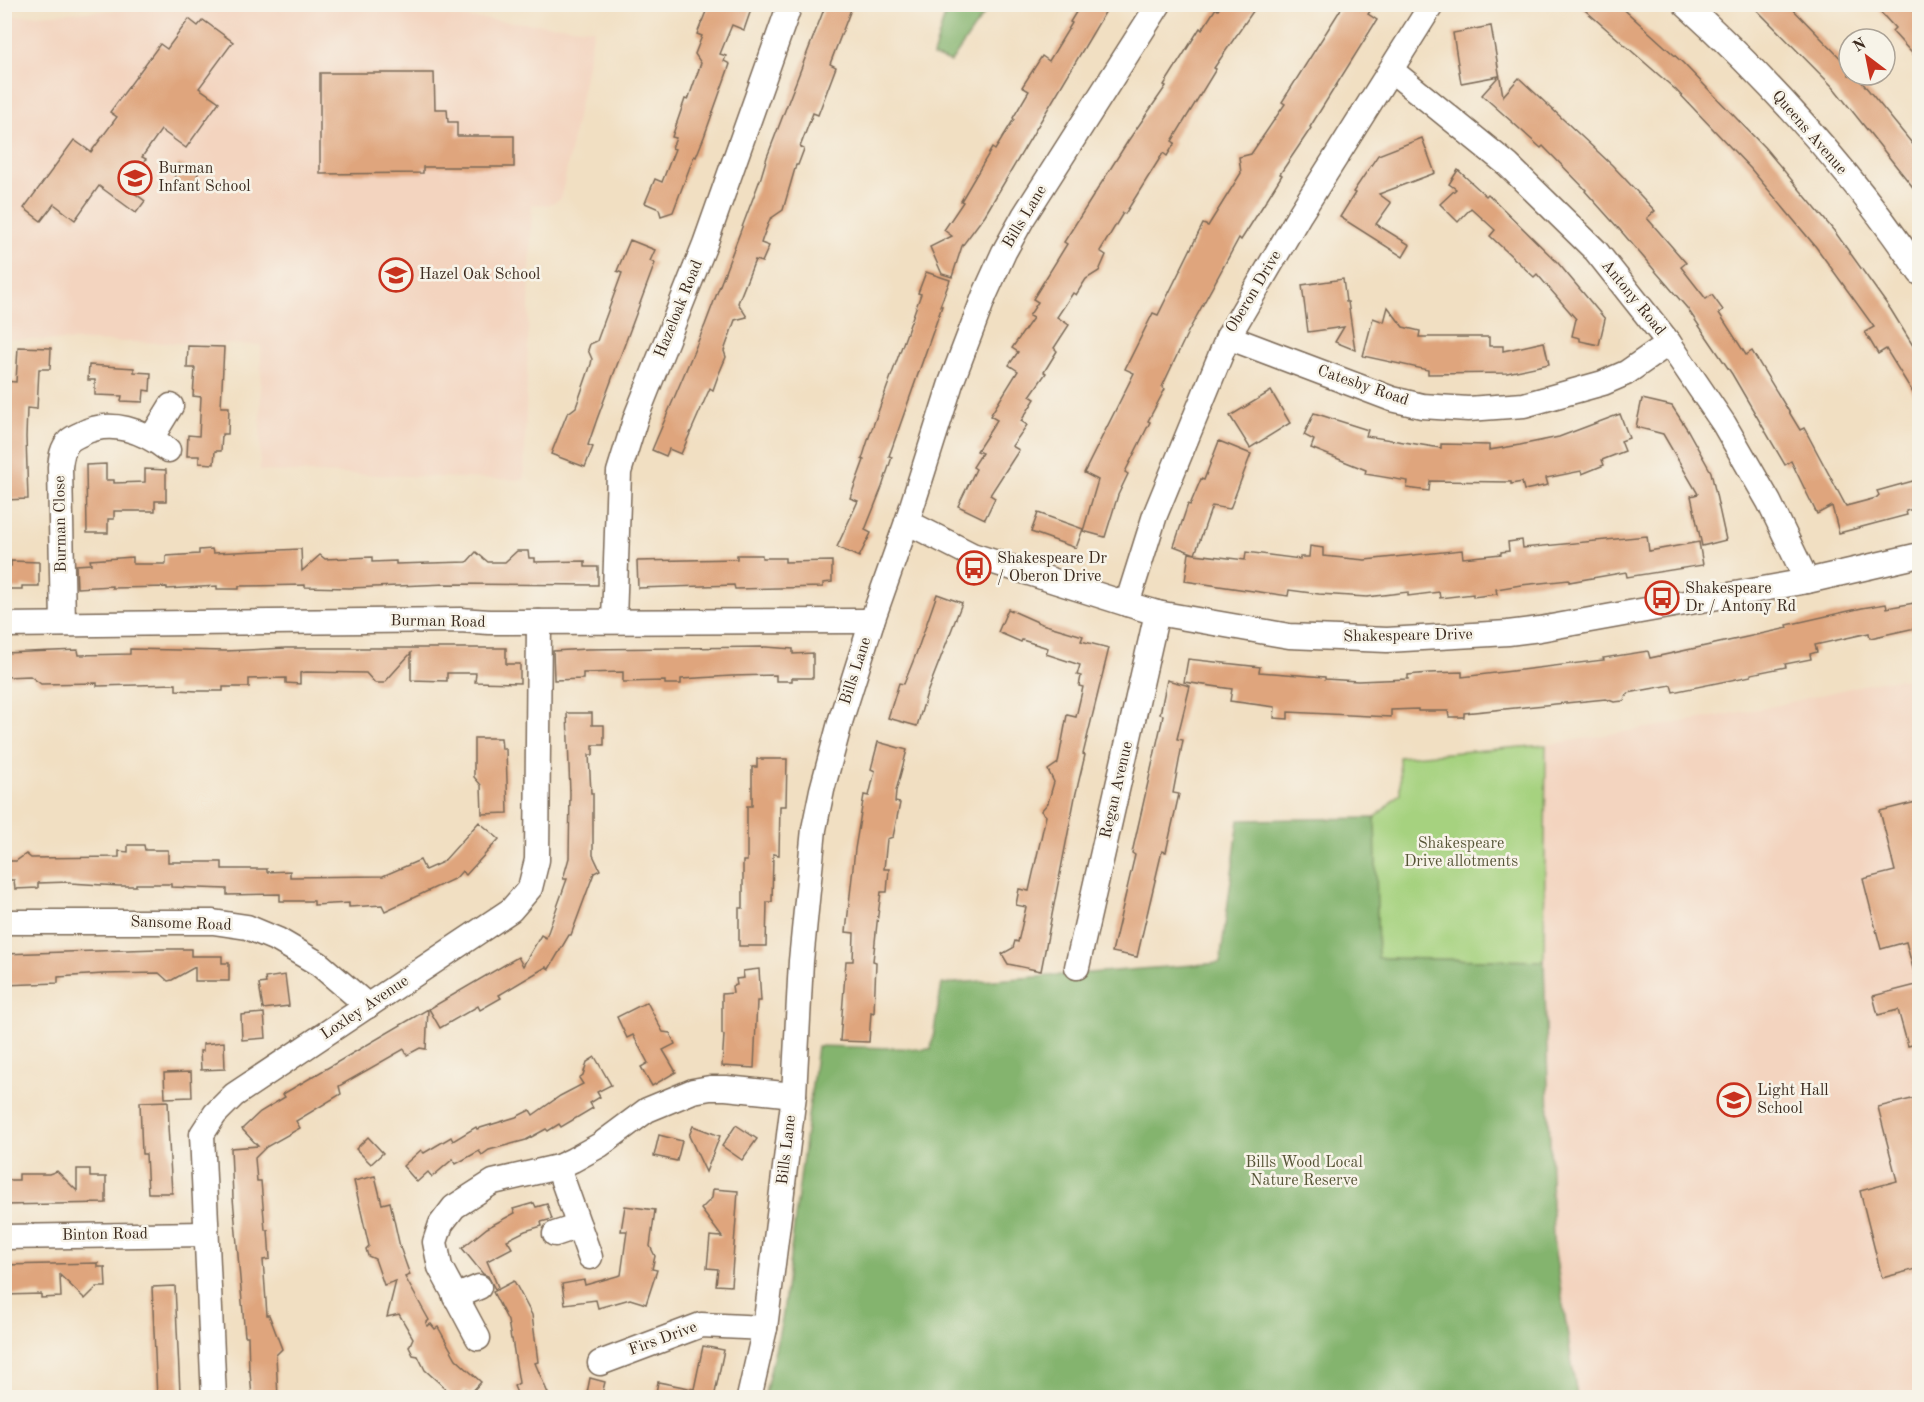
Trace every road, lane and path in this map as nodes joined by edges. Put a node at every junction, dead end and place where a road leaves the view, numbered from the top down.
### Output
1 (790, 4) edge
2 (1159, 4) edge
3 (1432, 4) edge
4 (1685, 4) edge
5 (1391, 70) junction
6 (1920, 273) edge
7 (1227, 337) junction
8 (1669, 343) junction
9 (171, 406) dead end
10 (907, 522) junction
11 (1920, 555) edge
12 (1807, 581) junction
13 (1127, 604) junction
14 (1157, 613) junction
15 (614, 621) junction
16 (872, 621) junction
17 (539, 622) junction
18 (63, 624) junction
19 (4, 625) edge
20 (4, 922) edge
21 (1077, 967) dead end
22 (368, 1006) junction
23 (794, 1095) junction
24 (558, 1167) junction
25 (579, 1226) junction
26 (206, 1234) junction
27 (555, 1234) dead end
28 (4, 1237) edge
29 (590, 1257) dead end
30 (479, 1287) dead end
31 (455, 1297) junction
32 (765, 1328) junction
33 (478, 1338) dead end
34 (600, 1363) dead end
35 (214, 1398) edge
36 (749, 1398) edge

1 - 15 street, Hazeloak Road
2 - 10 street, Bills Lane
3 - 5 street, Oberon Drive
4 - 6 street, Queens Avenue
5 - 7 street, Oberon Drive
5 - 8 street, Antony Road
7 - 8 street, Catesby Road
7 - 13 street, Oberon Drive
8 - 12 street, Antony Road
9 - 18 street, Burman Close
10 - 13 street, Shakespeare Drive
10 - 16 street, Bills Lane
11 - 12 street, Shakespeare Drive
12 - 14 street, Shakespeare Drive
13 - 14 street, Shakespeare Drive
14 - 21 street, Regan Avenue
15 - 16 street, Burman Road
15 - 17 street, Burman Road
16 - 23 street, Bills Lane
17 - 18 street, Burman Road
17 - 22 street, Loxley Avenue
18 - 19 street, Burman Road
20 - 22 street, Sansome Road
22 - 26 street, Loxley Avenue
23 - 24 street
23 - 32 street, Bills Lane
24 - 25 street
24 - 31 street
25 - 27 street
25 - 29 street
26 - 28 street, Binton Road
26 - 35 street, Loxley Avenue
30 - 31 street
31 - 33 street
32 - 34 street, Firs Drive
32 - 36 street, Bills Lane

